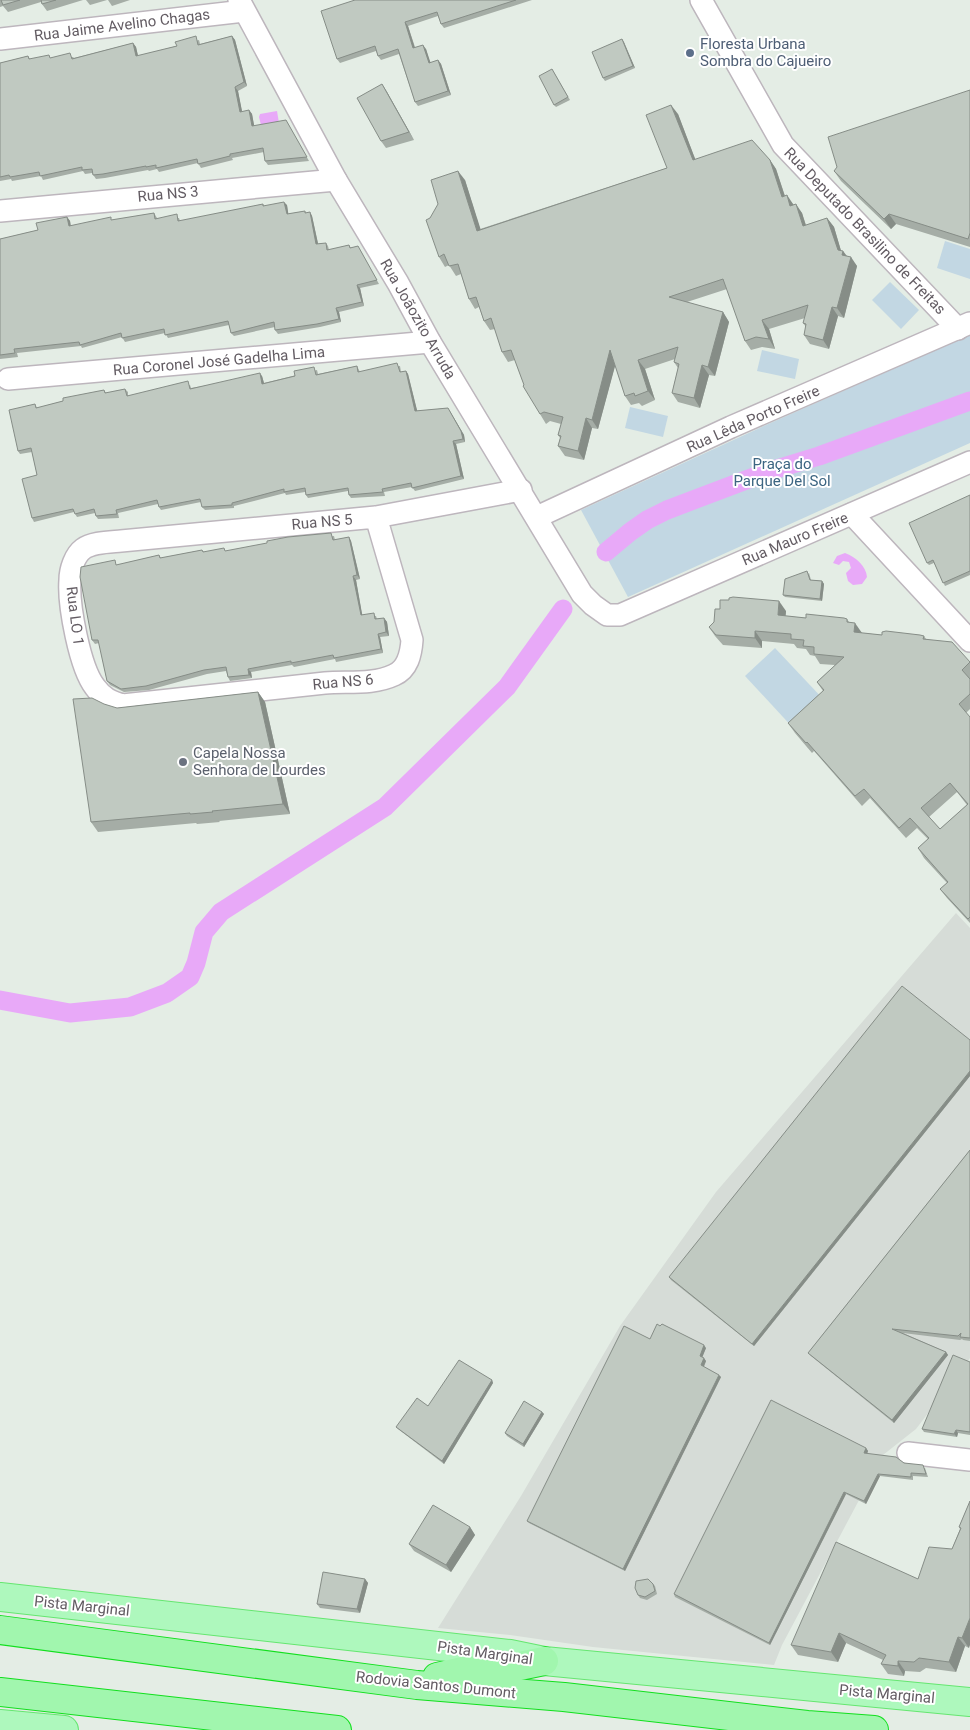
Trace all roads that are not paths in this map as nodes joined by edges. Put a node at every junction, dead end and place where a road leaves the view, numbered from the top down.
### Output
1 (701, 0) edge
2 (242, 6) edge
3 (0, 39) edge
4 (336, 180) junction
5 (0, 211) edge
6 (964, 326) edge
7 (430, 342) junction
8 (8, 379) dead end
9 (970, 462) edge
10 (521, 490) junction
11 (852, 514) junction
12 (537, 517) junction
13 (376, 518) junction
14 (121, 540) joint
15 (620, 615) joint
16 (970, 641) edge
17 (123, 705) joint
18 (908, 1453) dead end
19 (970, 1460) edge
20 (0, 1597) edge
21 (0, 1630) edge
22 (544, 1661) junction
23 (418, 1685) junction
24 (0, 1692) edge
25 (968, 1696) edge
26 (11, 1726) edge
27 (64, 1730) edge
28 (337, 1730) edge
29 (874, 1730) edge

1 - 6 street, Rua Deputado Brasilino de Freitas
2 - 3 street, Rua Jaime Avelino Chagas
2 - 4 street, Rua Joãozito Arruda
4 - 5 street, Rua NS 3
4 - 7 street, Rua Joãozito Arruda
6 - 12 street, Rua Lêda Porto Freire
7 - 8 street, Rua Coronel José Gadelha Lima
7 - 10 street, Rua Joãozito Arruda
9 - 11 street, Rua Mauro Freire
10 - 12 street, Rua Joãozito Arruda
10 - 13 street, Rua NS 5
11 - 15 street, Rua Mauro Freire
11 - 16 street
12 - 15 street, Rua Joãozito Arruda
13 - 14 street, Rua NS 5
13 - 17 street, Rua NS 6
14 - 17 street, Rua LO 1
18 - 19 street
20 - 22 main road, Pista Marginal
21 - 23 highway, Rodovia Santos Dumont
22 - 23 highway
22 - 25 main road, Pista Marginal
23 - 29 highway, Rodovia Santos Dumont
24 - 28 highway
26 - 27 main road

